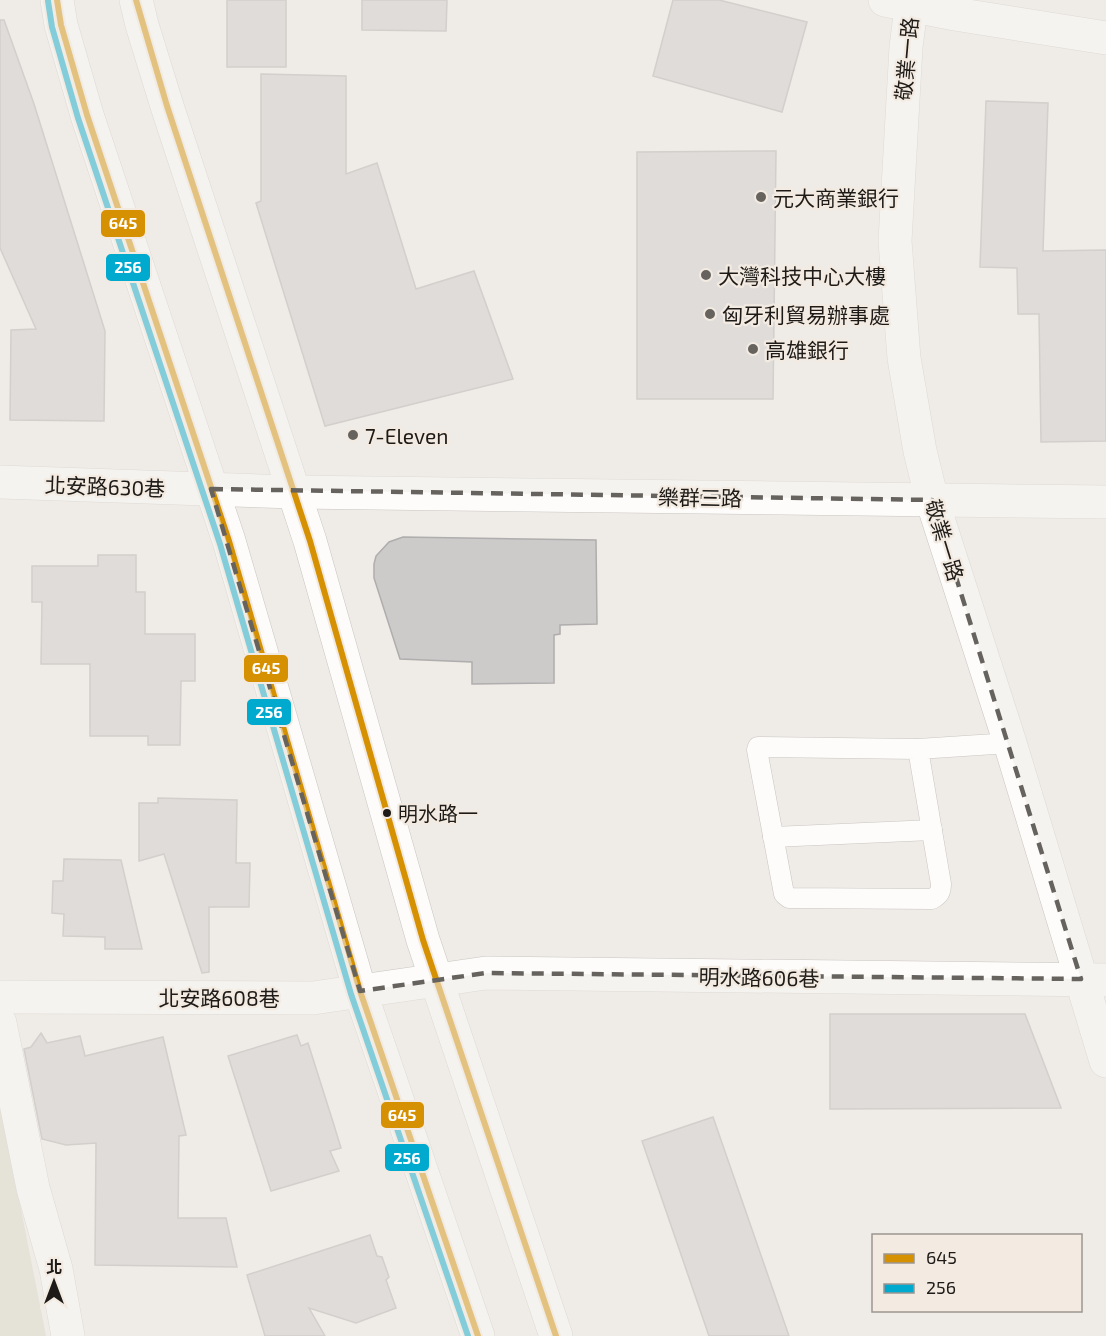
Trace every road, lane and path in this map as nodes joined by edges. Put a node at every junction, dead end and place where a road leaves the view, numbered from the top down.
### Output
1 (57, 0) edge
2 (136, 0) edge
3 (903, 2) edge
4 (1106, 38) edge
5 (0, 482) edge
6 (211, 489) junction
7 (294, 492) junction
8 (932, 500) junction
9 (1106, 502) edge
10 (1010, 743) junction
11 (918, 749) junction
12 (932, 830) junction
13 (773, 837) junction
14 (437, 979) junction
15 (1094, 979) edge
16 (360, 990) junction
17 (0, 997) edge
18 (0, 1023) edge
19 (1106, 1061) edge
20 (68, 1336) edge
21 (478, 1336) edge
22 (556, 1336) edge

1 - 6 street
2 - 7 street
3 - 4 street
3 - 8 street, 敬業一路
5 - 6 street, 北安路630巷
6 - 7 street, 北安路630巷
6 - 16 street
7 - 8 street, 樂群三路
7 - 14 street
8 - 9 street, 樂群三路
8 - 10 street, 敬業一路
10 - 11 lane
10 - 15 street, 敬業一路
11 - 12 lane
11 - 13 lane
12 - 13 lane
12 - 13 lane
14 - 15 street, 明水路606巷
14 - 16 street, 北安路608巷
14 - 22 street
15 - 19 street, 敬業一路
16 - 17 street, 北安路608巷
16 - 21 street
18 - 20 street

